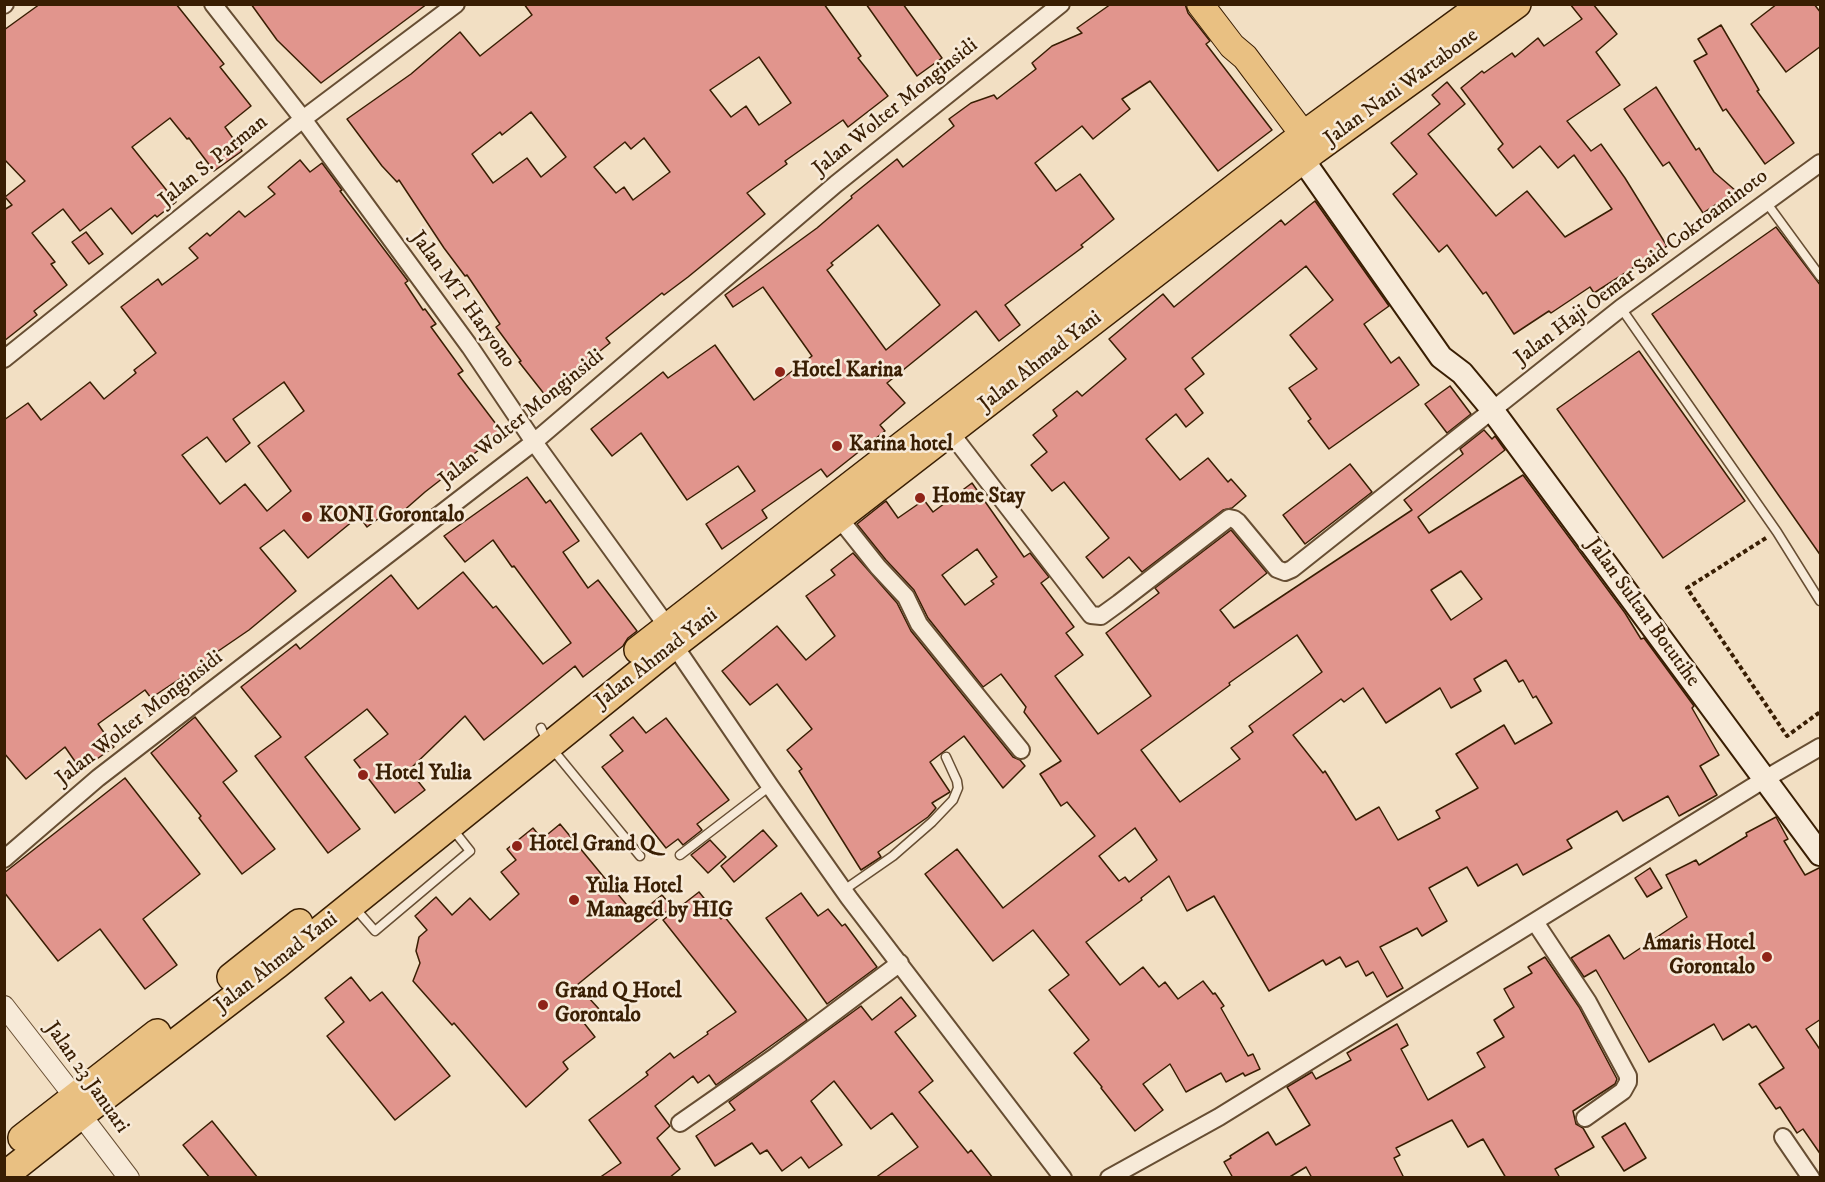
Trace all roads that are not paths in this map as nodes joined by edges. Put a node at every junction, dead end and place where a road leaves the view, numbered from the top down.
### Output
1 (213, 4) edge
2 (456, 4) edge
3 (1061, 4) edge
4 (1200, 4) edge
5 (1483, 4) edge
6 (1517, 4) edge
7 (303, 119) junction
8 (1303, 147) junction
9 (1821, 163) edge
10 (1766, 202) junction
11 (1821, 276) edge
12 (1621, 308) junction
13 (4, 358) edge
14 (986, 392) junction
15 (1493, 411) junction
16 (950, 432) junction
17 (534, 442) junction
18 (839, 518) junction
19 (787, 546) junction
20 (1821, 601) edge
21 (671, 635) junction
22 (545, 736) junction
23 (1821, 747) edge
24 (1020, 750) dead end
25 (946, 758) dead end
26 (1765, 779) junction
27 (770, 786) junction
28 (449, 825) junction
29 (1821, 854) edge
30 (680, 855) dead end
31 (640, 856) dead end
32 (4, 858) edge
33 (846, 894) junction
34 (352, 904) junction
35 (1535, 922) junction
36 (900, 963) junction
37 (230, 990) junction
38 (4, 1006) edge
39 (77, 1105) junction
40 (1585, 1118) dead end
41 (680, 1123) dead end
42 (1784, 1137) dead end
43 (4, 1152) edge
44 (4, 1176) edge
45 (129, 1178) edge
46 (1063, 1178) edge
47 (1109, 1178) edge
48 (1811, 1178) edge

1 - 7 street, Jalan MT Haryono
2 - 7 street, Jalan S. Parman
3 - 17 street, Jalan Wolter Monginsidi
4 - 8 main road
5 - 8 highway, Jalan Nani Wartabone
6 - 8 highway, Jalan Nani Wartabone
7 - 13 street, Jalan S. Parman
7 - 17 street, Jalan MT Haryono
8 - 14 highway, Jalan Ahmad Yani
8 - 15 main road, Jalan Sultan Botutihe
9 - 10 street, Jalan Haji Oemar Said Cokroaminoto
10 - 11 lane
10 - 12 street, Jalan Haji Oemar Said Cokroaminoto
12 - 15 street, Jalan Haji Oemar Said Cokroaminoto
12 - 20 lane
14 - 16 highway, Jalan Ahmad Yani
14 - 19 highway, Jalan Ahmad Yani
15 - 16 street, Jalan Haji Oemar Said Cokroaminoto
15 - 26 main road, Jalan Sultan Botutihe
16 - 18 highway, Jalan Ahmad Yani
17 - 21 street, Jalan MT Haryono
17 - 32 street, Jalan Wolter Monginsidi
18 - 19 highway, Jalan Ahmad Yani
18 - 24 street
19 - 21 highway, Jalan Ahmad Yani
21 - 22 highway, Jalan Ahmad Yani
21 - 27 street, Jalan MT Haryono
22 - 28 highway, Jalan Ahmad Yani
22 - 31 lane
22 - 37 highway, Jalan Ahmad Yani
23 - 26 street
25 - 33 lane
26 - 29 main road, Jalan Sultan Botutihe
26 - 35 street
27 - 30 lane
27 - 33 street, Jalan MT Haryono
28 - 34 highway, Jalan Ahmad Yani
28 - 34 lane
33 - 36 street, Jalan MT Haryono
34 - 37 highway, Jalan Ahmad Yani
35 - 40 street
35 - 47 street
36 - 41 street
36 - 46 street, Jalan MT Haryono
37 - 39 highway, Jalan Ahmad Yani
38 - 39 street, Jalan 23 Januari
39 - 43 highway, Jalan Ahmad Yani
39 - 44 highway, Jalan Ahmad Yani
39 - 45 street, Jalan 23 Januari
42 - 48 street

